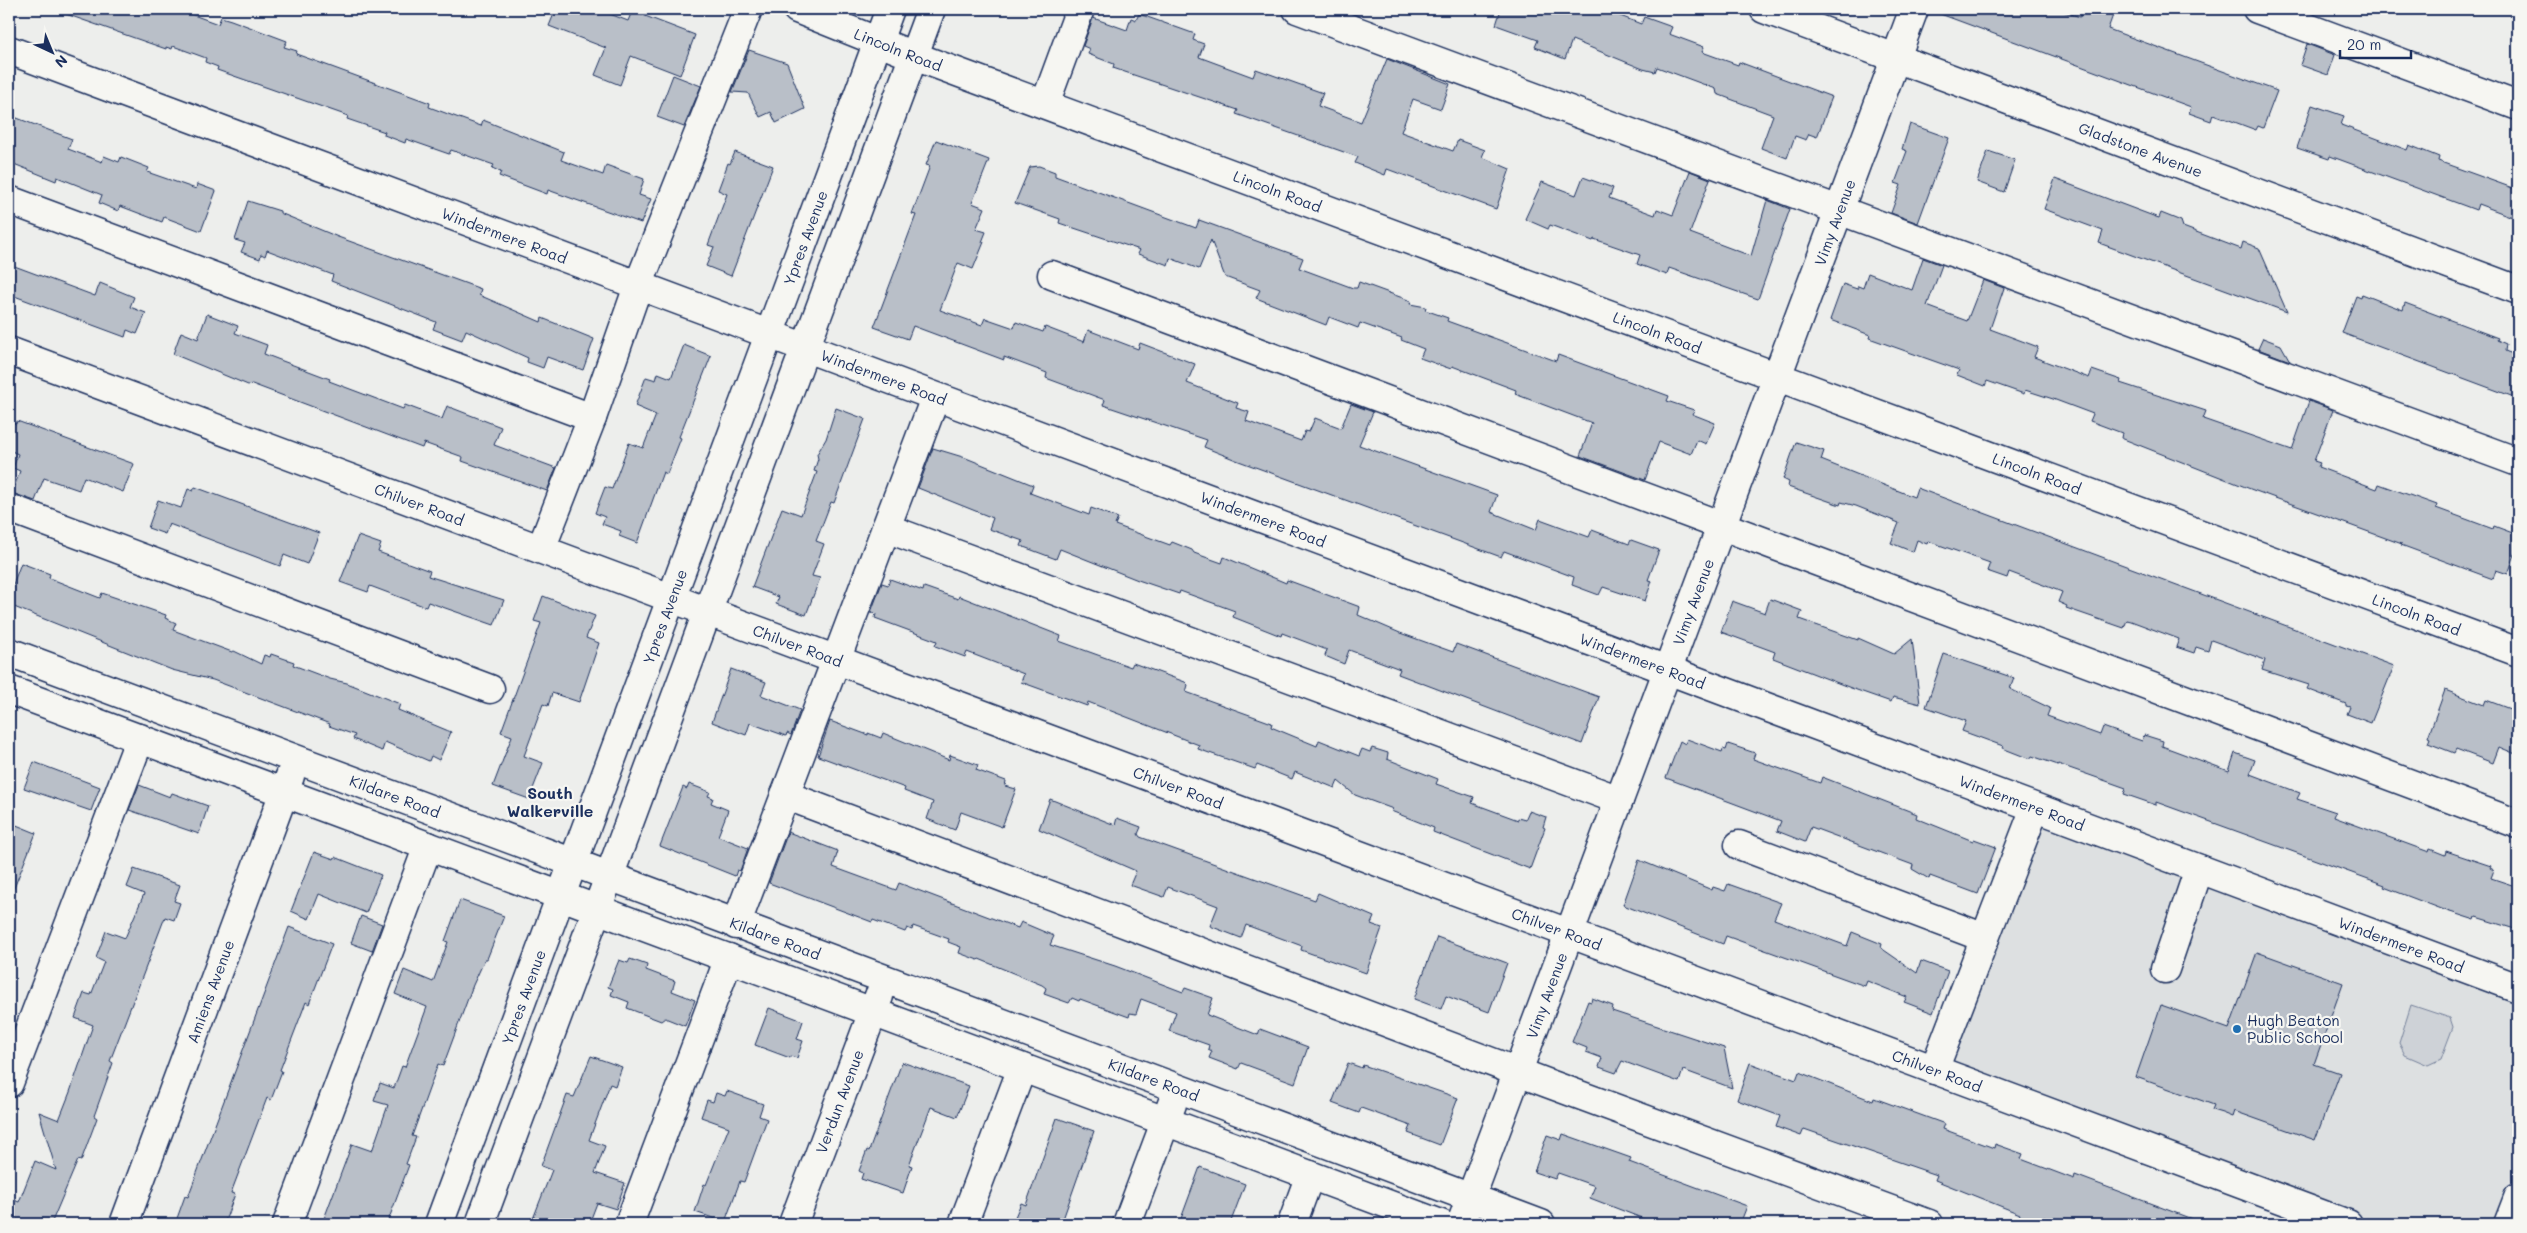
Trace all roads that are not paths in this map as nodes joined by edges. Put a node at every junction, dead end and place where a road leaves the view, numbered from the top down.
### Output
1 (748, 9) edge
2 (797, 9) edge
3 (890, 9) edge
4 (931, 9) edge
5 (1080, 9) edge
6 (1297, 9) edge
7 (1764, 9) edge
8 (1914, 9) edge
9 (2257, 9) edge
10 (878, 42) junction
11 (9, 50) edge
12 (914, 56) junction
13 (1896, 58) junction
14 (1045, 104) junction
15 (2518, 106) edge
16 (9, 200) edge
17 (1839, 210) junction
18 (1052, 275) dead end
19 (638, 286) junction
20 (2518, 290) edge
21 (769, 335) junction
22 (804, 348) junction
23 (9, 351) edge
24 (1777, 376) junction
25 (935, 398) junction
26 (592, 418) junction
27 (2518, 462) edge
28 (9, 508) edge
29 (1722, 526) junction
30 (886, 528) junction
31 (541, 549) junction
32 (672, 598) junction
33 (709, 612) junction
34 (9, 652) edge
35 (2518, 652) edge
36 (836, 660) junction
37 (1667, 670) junction
38 (490, 689) dead end
39 (9, 690) edge
40 (140, 738) junction
41 (296, 760) junction
42 (284, 792) junction
43 (785, 795) junction
44 (1619, 800) junction
45 (2035, 808) junction
46 (2518, 824) edge
47 (1739, 845) dead end
48 (428, 846) junction
49 (573, 864) junction
50 (2199, 869) junction
51 (610, 877) junction
52 (561, 896) junction
53 (598, 910) junction
54 (736, 924) junction
55 (1569, 934) junction
56 (1985, 938) junction
57 (730, 958) junction
58 (2165, 969) dead end
59 (886, 979) junction
60 (2518, 988) edge
61 (873, 1012) junction
62 (1022, 1068) junction
63 (1934, 1070) junction
64 (1517, 1072) junction
65 (9, 1084) edge
66 (1178, 1089) junction
67 (1166, 1122) junction
68 (1310, 1176) junction
69 (1471, 1198) junction
70 (2518, 1198) edge
71 (124, 1224) edge
72 (287, 1224) edge
73 (439, 1224) edge
74 (480, 1224) edge
75 (629, 1224) edge
76 (793, 1224) edge
77 (963, 1224) edge
78 (1127, 1224) edge
79 (1292, 1224) edge
80 (1442, 1224) edge
81 (1461, 1224) edge
82 (1541, 1224) edge
83 (1929, 1224) edge
84 (2348, 1224) edge
85 (2508, 1224) edge

1 - 19 street
2 - 10 street, Lincoln Road
3 - 10 street, Ypres Avenue
4 - 12 street
5 - 14 street
6 - 17 street
7 - 13 street, Gladstone Avenue
8 - 13 street, Vimy Avenue
9 - 15 street
10 - 12 street, Lincoln Road
10 - 21 street, Ypres Avenue
11 - 19 street, Windermere Road
12 - 14 street, Lincoln Road
12 - 22 street
13 - 17 street, Vimy Avenue
13 - 20 street, Gladstone Avenue
14 - 24 street, Lincoln Road
16 - 26 street
17 - 24 street, Vimy Avenue
17 - 27 street
18 - 29 street
19 - 21 street, Windermere Road
19 - 26 street
21 - 22 street, Windermere Road
21 - 32 street, Ypres Avenue
22 - 25 street, Windermere Road
22 - 33 street
23 - 31 street, Chilver Road
24 - 29 street, Vimy Avenue
24 - 35 street, Lincoln Road
25 - 30 street
25 - 37 street, Windermere Road
26 - 31 street
28 - 38 street
29 - 37 street, Vimy Avenue
29 - 46 street
30 - 36 street
30 - 44 street
31 - 32 street, Chilver Road
32 - 33 street, Chilver Road
32 - 49 street, Ypres Avenue
33 - 36 street, Chilver Road
33 - 51 street
34 - 41 street, Kildare Road
36 - 43 street
36 - 55 street, Chilver Road
37 - 44 street, Vimy Avenue
37 - 45 street, Windermere Road
39 - 40 street
40 - 42 street
40 - 65 street
41 - 42 street, Amiens Avenue
41 - 49 street, Kildare Road
42 - 48 street
42 - 71 street, Amiens Avenue
43 - 54 street
43 - 64 street
44 - 55 street, Vimy Avenue
45 - 50 street, Windermere Road
45 - 56 street
47 - 56 street
48 - 52 street
48 - 72 street
49 - 51 street, Kildare Road
49 - 52 street, Ypres Avenue
50 - 58 street
50 - 60 street, Windermere Road
51 - 53 street
51 - 54 street, Kildare Road
52 - 53 street
52 - 73 street, Ypres Avenue
53 - 57 street
53 - 74 street
54 - 59 street, Kildare Road
55 - 63 street, Chilver Road
55 - 64 street, Vimy Avenue
56 - 63 street
57 - 61 street
57 - 75 street
59 - 61 street, Verdun Avenue
59 - 66 street, Kildare Road
61 - 62 street
61 - 76 street, Verdun Avenue
62 - 67 street
62 - 77 street
63 - 84 street, Chilver Road
64 - 69 street, Vimy Avenue
64 - 83 street
66 - 67 street
66 - 69 street, Kildare Road
67 - 68 street
67 - 78 street
68 - 79 street
68 - 80 street
69 - 81 street, Vimy Avenue
69 - 82 street, Kildare Road
70 - 85 street

